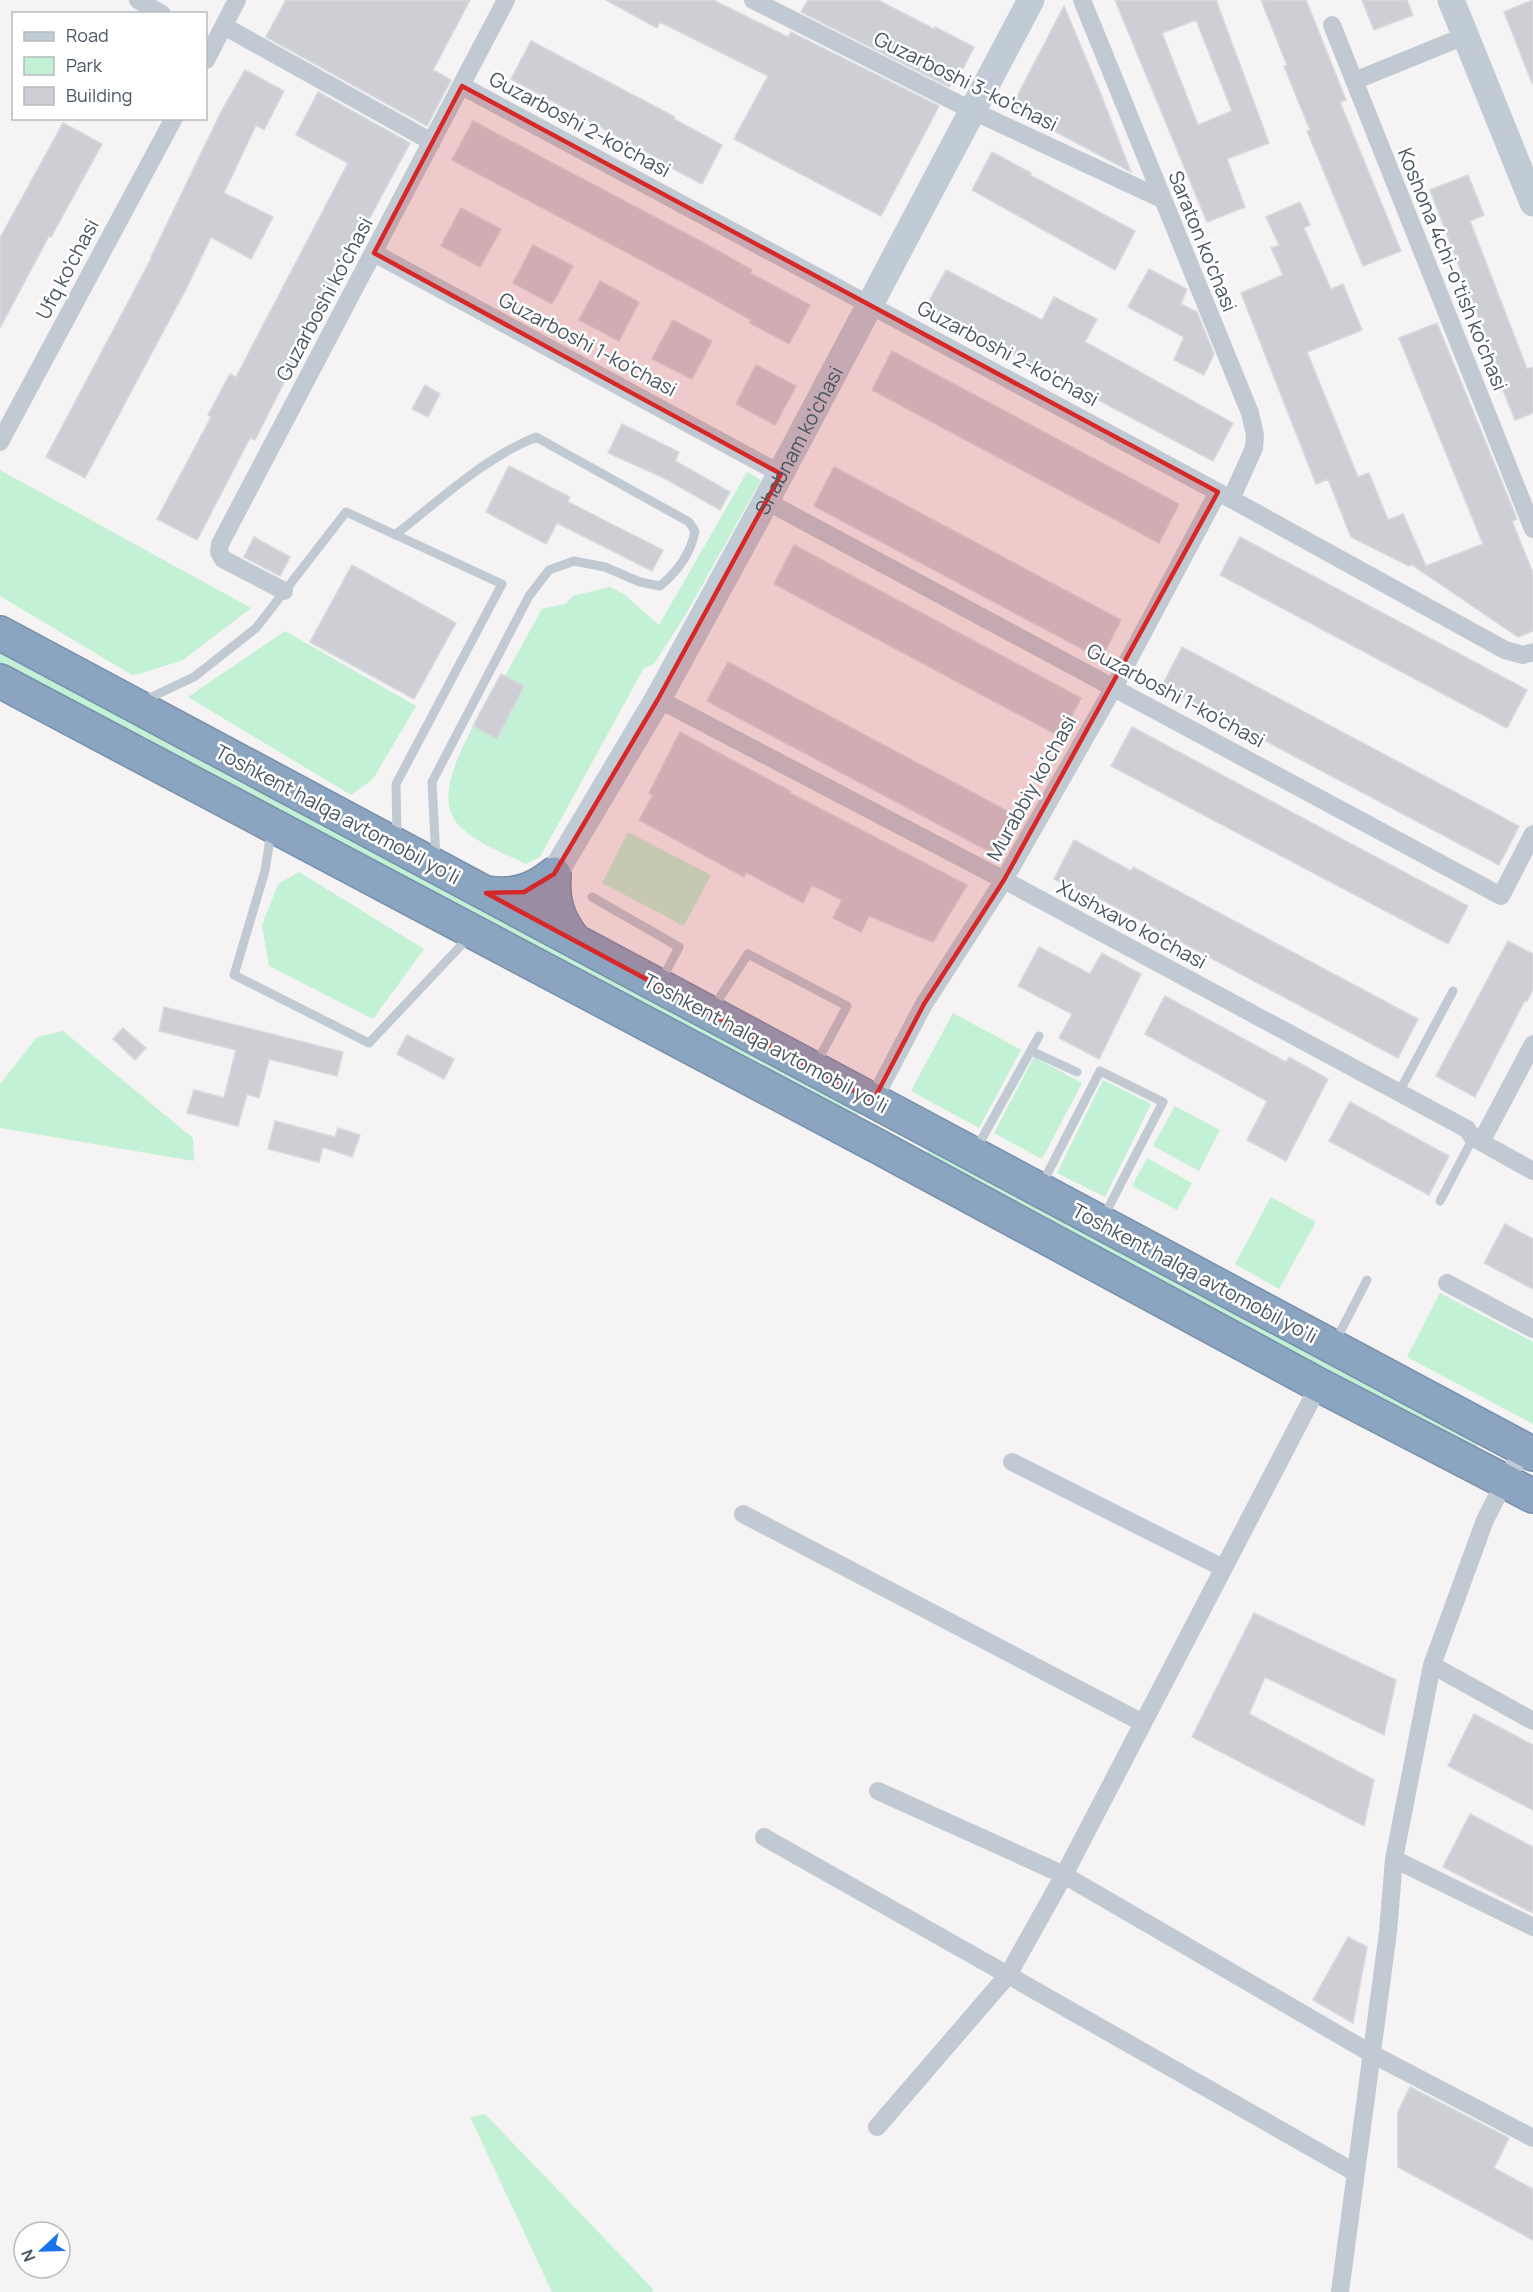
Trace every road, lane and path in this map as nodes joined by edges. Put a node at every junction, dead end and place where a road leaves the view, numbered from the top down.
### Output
1 (138, 0) edge
2 (237, 0) edge
3 (506, 0) edge
4 (753, 0) edge
5 (1031, 0) edge
6 (1082, 0) edge
7 (1458, 2) edge
8 (159, 12) edge
9 (1332, 25) dead end
10 (224, 26) junction
11 (1465, 36) junction
12 (210, 40) edge
13 (207, 55) edge
14 (1354, 81) junction
15 (462, 86) junction
16 (971, 111) junction
17 (173, 120) edge
18 (432, 142) junction
19 (1162, 199) junction
20 (1533, 203) edge
21 (374, 253) junction
22 (870, 305) junction
23 (0, 442) edge
24 (781, 474) junction
25 (1225, 495) junction
26 (766, 501) junction
27 (1533, 529) edge
28 (395, 535) junction
29 (284, 591) junction
30 (0, 633) edge
31 (1533, 652) edge
32 (0, 681) edge
33 (1114, 687) junction
34 (658, 699) junction
35 (135, 705) junction
36 (272, 824) junction
37 (1533, 834) edge
38 (397, 845) junction
39 (437, 867) junction
40 (554, 874) junction
41 (1004, 880) junction
42 (486, 893) junction
43 (592, 897) dead end
44 (474, 931) junction
45 (574, 940) junction
46 (659, 986) junction
47 (1453, 991) dead end
48 (710, 1013) junction
49 (1039, 1036) dead end
50 (1533, 1044) edge
51 (1031, 1051) junction
52 (814, 1069) junction
53 (1077, 1072) dead end
54 (1399, 1092) junction
55 (885, 1107) junction
56 (1477, 1140) junction
57 (879, 1147) junction
58 (973, 1154) junction
59 (1533, 1171) edge
60 (1039, 1189) junction
61 (1440, 1201) dead end
62 (1101, 1222) junction
63 (1367, 1280) dead end
64 (1447, 1283) dead end
65 (1533, 1329) edge
66 (1332, 1346) junction
67 (1319, 1385) junction
68 (1528, 1452) edge
69 (1012, 1462) dead end
70 (1505, 1481) junction
71 (1533, 1496) edge
72 (742, 1514) dead end
73 (1223, 1568) junction
74 (1431, 1665) junction
75 (1533, 1721) edge
76 (1143, 1723) junction
77 (878, 1791) dead end
78 (764, 1837) dead end
79 (1394, 1859) junction
80 (1064, 1875) junction
81 (1533, 1927) edge
82 (1008, 1975) junction
83 (1372, 2054) junction
84 (877, 2127) dead end
85 (1533, 2138) edge
86 (1356, 2174) junction
87 (1345, 2289) edge

1 - 8 street
2 - 10 street
3 - 15 street, Guzarboshi ko'chasi
4 - 16 street, Guzarboshi 3-ko'chasi
5 - 16 street, Shabnam ko'chasi
6 - 19 street, Saraton ko'chasi
7 - 11 street
9 - 14 street, Koshona 4chi-o'tish ko'chasi
10 - 12 street
10 - 18 street
11 - 14 street
11 - 20 street
12 - 13 street
14 - 27 street, Koshona 4chi-o'tish ko'chasi
15 - 18 street, Guzarboshi ko'chasi
15 - 22 street, Guzarboshi 2-ko'chasi
16 - 19 street, Guzarboshi 3-ko'chasi
16 - 22 street, Shabnam ko'chasi
17 - 23 street, Ufq ko'chasi
18 - 21 street, Guzarboshi ko'chasi
19 - 25 street, Saraton ko'chasi
21 - 24 street, Guzarboshi 1-ko'chasi
21 - 29 street, Guzarboshi ko'chasi
22 - 24 street, Shabnam ko'chasi
22 - 25 street, Guzarboshi 2-ko'chasi
24 - 26 street, Shabnam ko'chasi
25 - 31 street, Guzarboshi 2-ko'chasi
25 - 33 street, Murabbiy ko'chasi
26 - 33 street, Guzarboshi 1-ko'chasi
26 - 34 street, Shabnam ko'chasi
28 - 29 lane
28 - 38 lane
28 - 39 lane
29 - 35 lane
30 - 35 highway, Toshkent halqa avtomobil yo'li
32 - 36 highway, Toshkent halqa avtomobil yo'li
33 - 37 street, Guzarboshi 1-ko'chasi
33 - 41 street, Murabbiy ko'chasi
34 - 40 street, Shabnam ko'chasi
34 - 41 street, Xushxavo ko'chasi
35 - 38 highway, Toshkent halqa avtomobil yo'li
36 - 44 highway, Toshkent halqa avtomobil yo'li
36 - 44 lane
38 - 39 highway, Toshkent halqa avtomobil yo'li
39 - 42 highway, Toshkent halqa avtomobil yo'li
40 - 42 highway
40 - 45 highway
41 - 54 street, Xushxavo ko'chasi
41 - 55 street, Murabbiy ko'chasi
42 - 45 highway, Toshkent halqa avtomobil yo'li
43 - 46 lane
44 - 57 highway, Toshkent halqa avtomobil yo'li
45 - 46 highway, Toshkent halqa avtomobil yo'li
46 - 48 highway, Toshkent halqa avtomobil yo'li
47 - 54 lane
48 - 52 highway, Toshkent halqa avtomobil yo'li
48 - 52 lane
49 - 51 lane
50 - 56 street
51 - 53 lane
51 - 58 lane
52 - 55 highway, Toshkent halqa avtomobil yo'li
54 - 56 street, Xushxavo ko'chasi
55 - 57 highway
55 - 58 highway, Toshkent halqa avtomobil yo'li
56 - 59 street, Xushxavo ko'chasi
56 - 61 lane
57 - 67 highway, Toshkent halqa avtomobil yo'li
58 - 60 highway, Toshkent halqa avtomobil yo'li
60 - 62 highway, Toshkent halqa avtomobil yo'li
60 - 62 lane
62 - 66 highway, Toshkent halqa avtomobil yo'li
63 - 66 lane
64 - 65 street
66 - 68 highway, Toshkent halqa avtomobil yo'li
67 - 70 highway, Toshkent halqa avtomobil yo'li
67 - 73 street
68 - 70 street
69 - 73 street
70 - 71 highway, Toshkent halqa avtomobil yo'li
70 - 74 street
72 - 76 street
73 - 76 street
74 - 75 street
74 - 79 street
76 - 80 street
77 - 80 street
78 - 82 street
79 - 81 street
79 - 83 street
80 - 82 street
80 - 83 street
82 - 84 street
82 - 86 street
83 - 85 street
83 - 86 street
86 - 87 street

